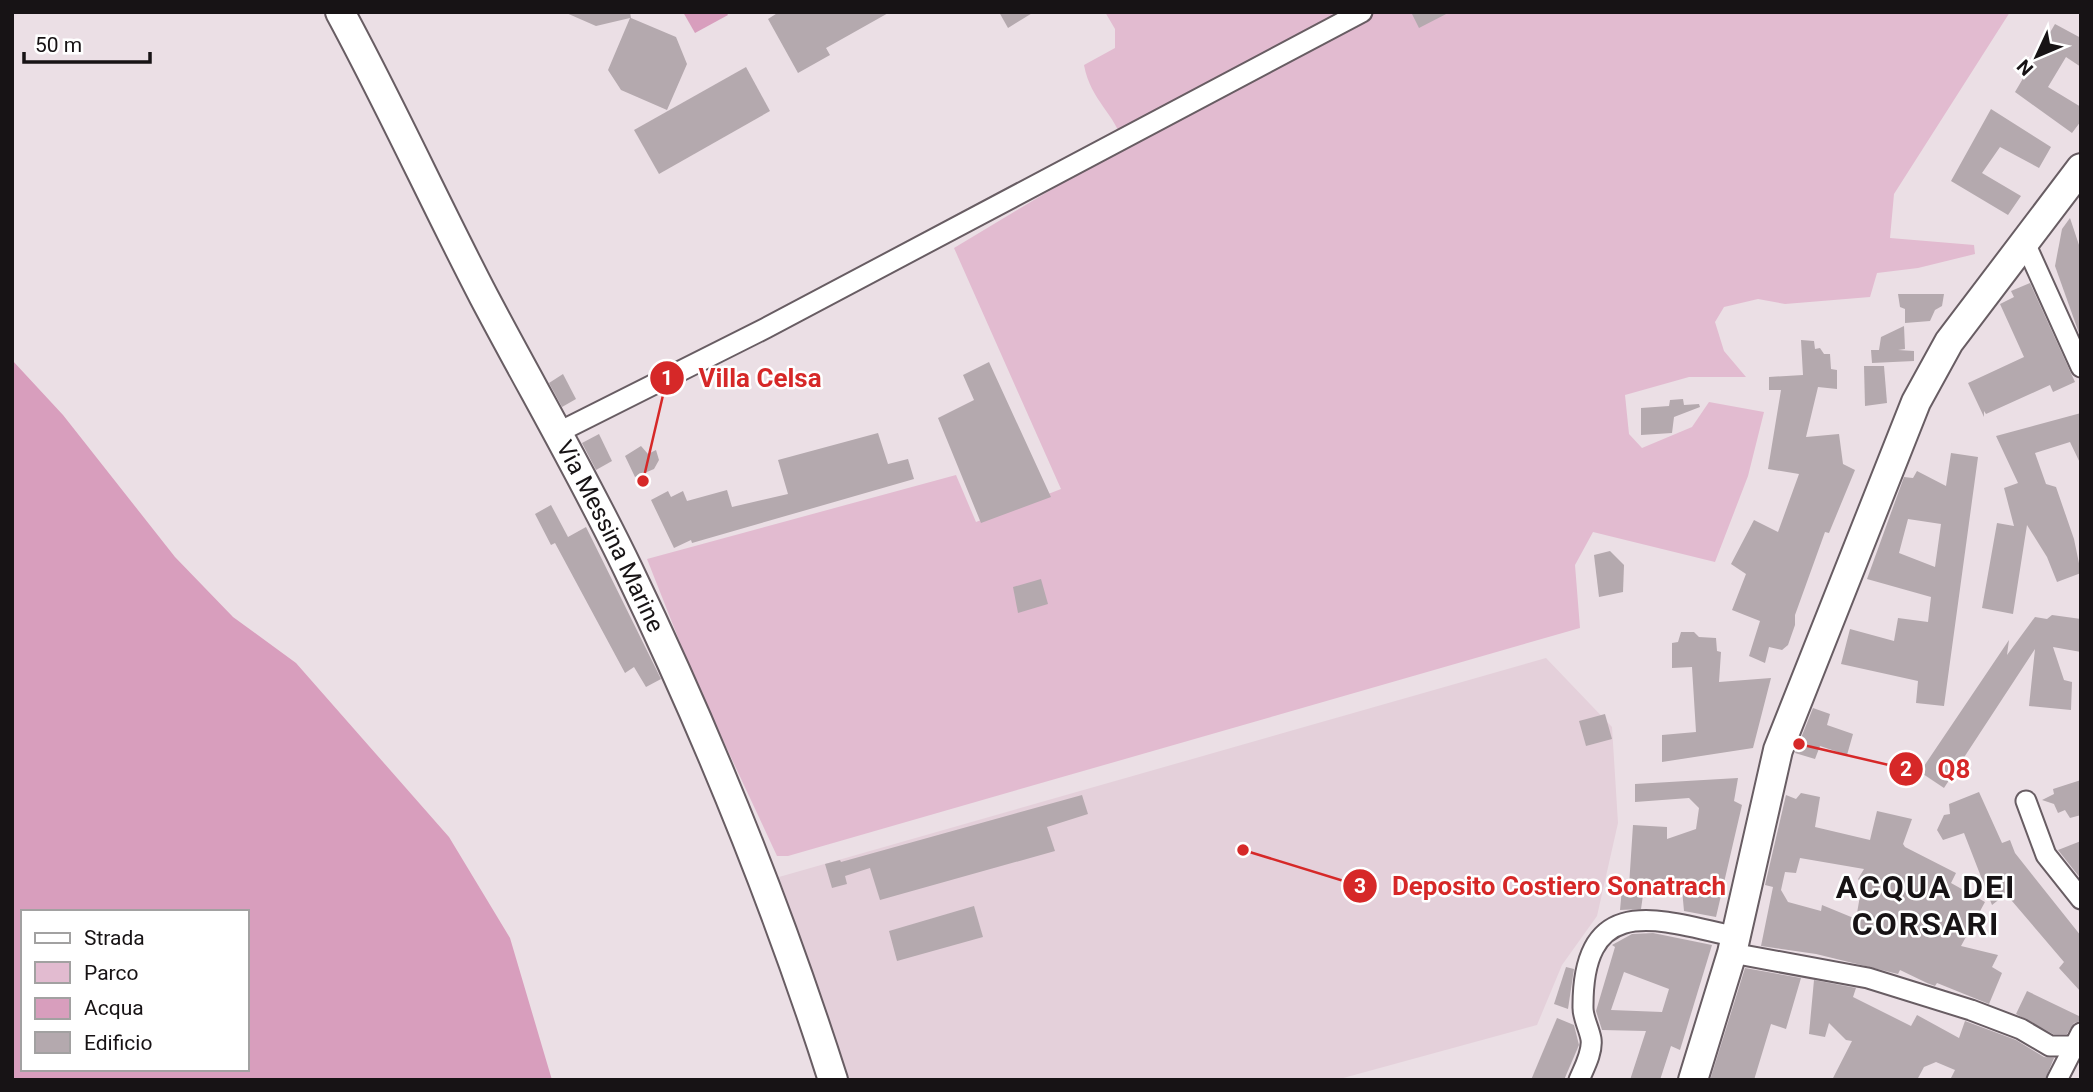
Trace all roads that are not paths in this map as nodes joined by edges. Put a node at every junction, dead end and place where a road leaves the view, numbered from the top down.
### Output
1 (340, 12) edge
2 (1362, 12) edge
3 (2081, 169) edge
4 (2025, 243) junction
5 (2081, 367) edge
6 (555, 434) junction
7 (2026, 801) dead end
8 (2081, 900) edge
9 (1734, 945) junction
10 (2077, 1040) edge
11 (833, 1080) edge
12 (1579, 1080) edge
13 (1693, 1080) edge
14 (2057, 1080) edge

1 - 6 main road, Via Messina Marine
2 - 6 street
3 - 4 main road
4 - 5 street
4 - 9 main road
6 - 11 main road, Via Messina Marine
7 - 8 street
9 - 10 street
9 - 12 street
9 - 13 main road
10 - 14 street

